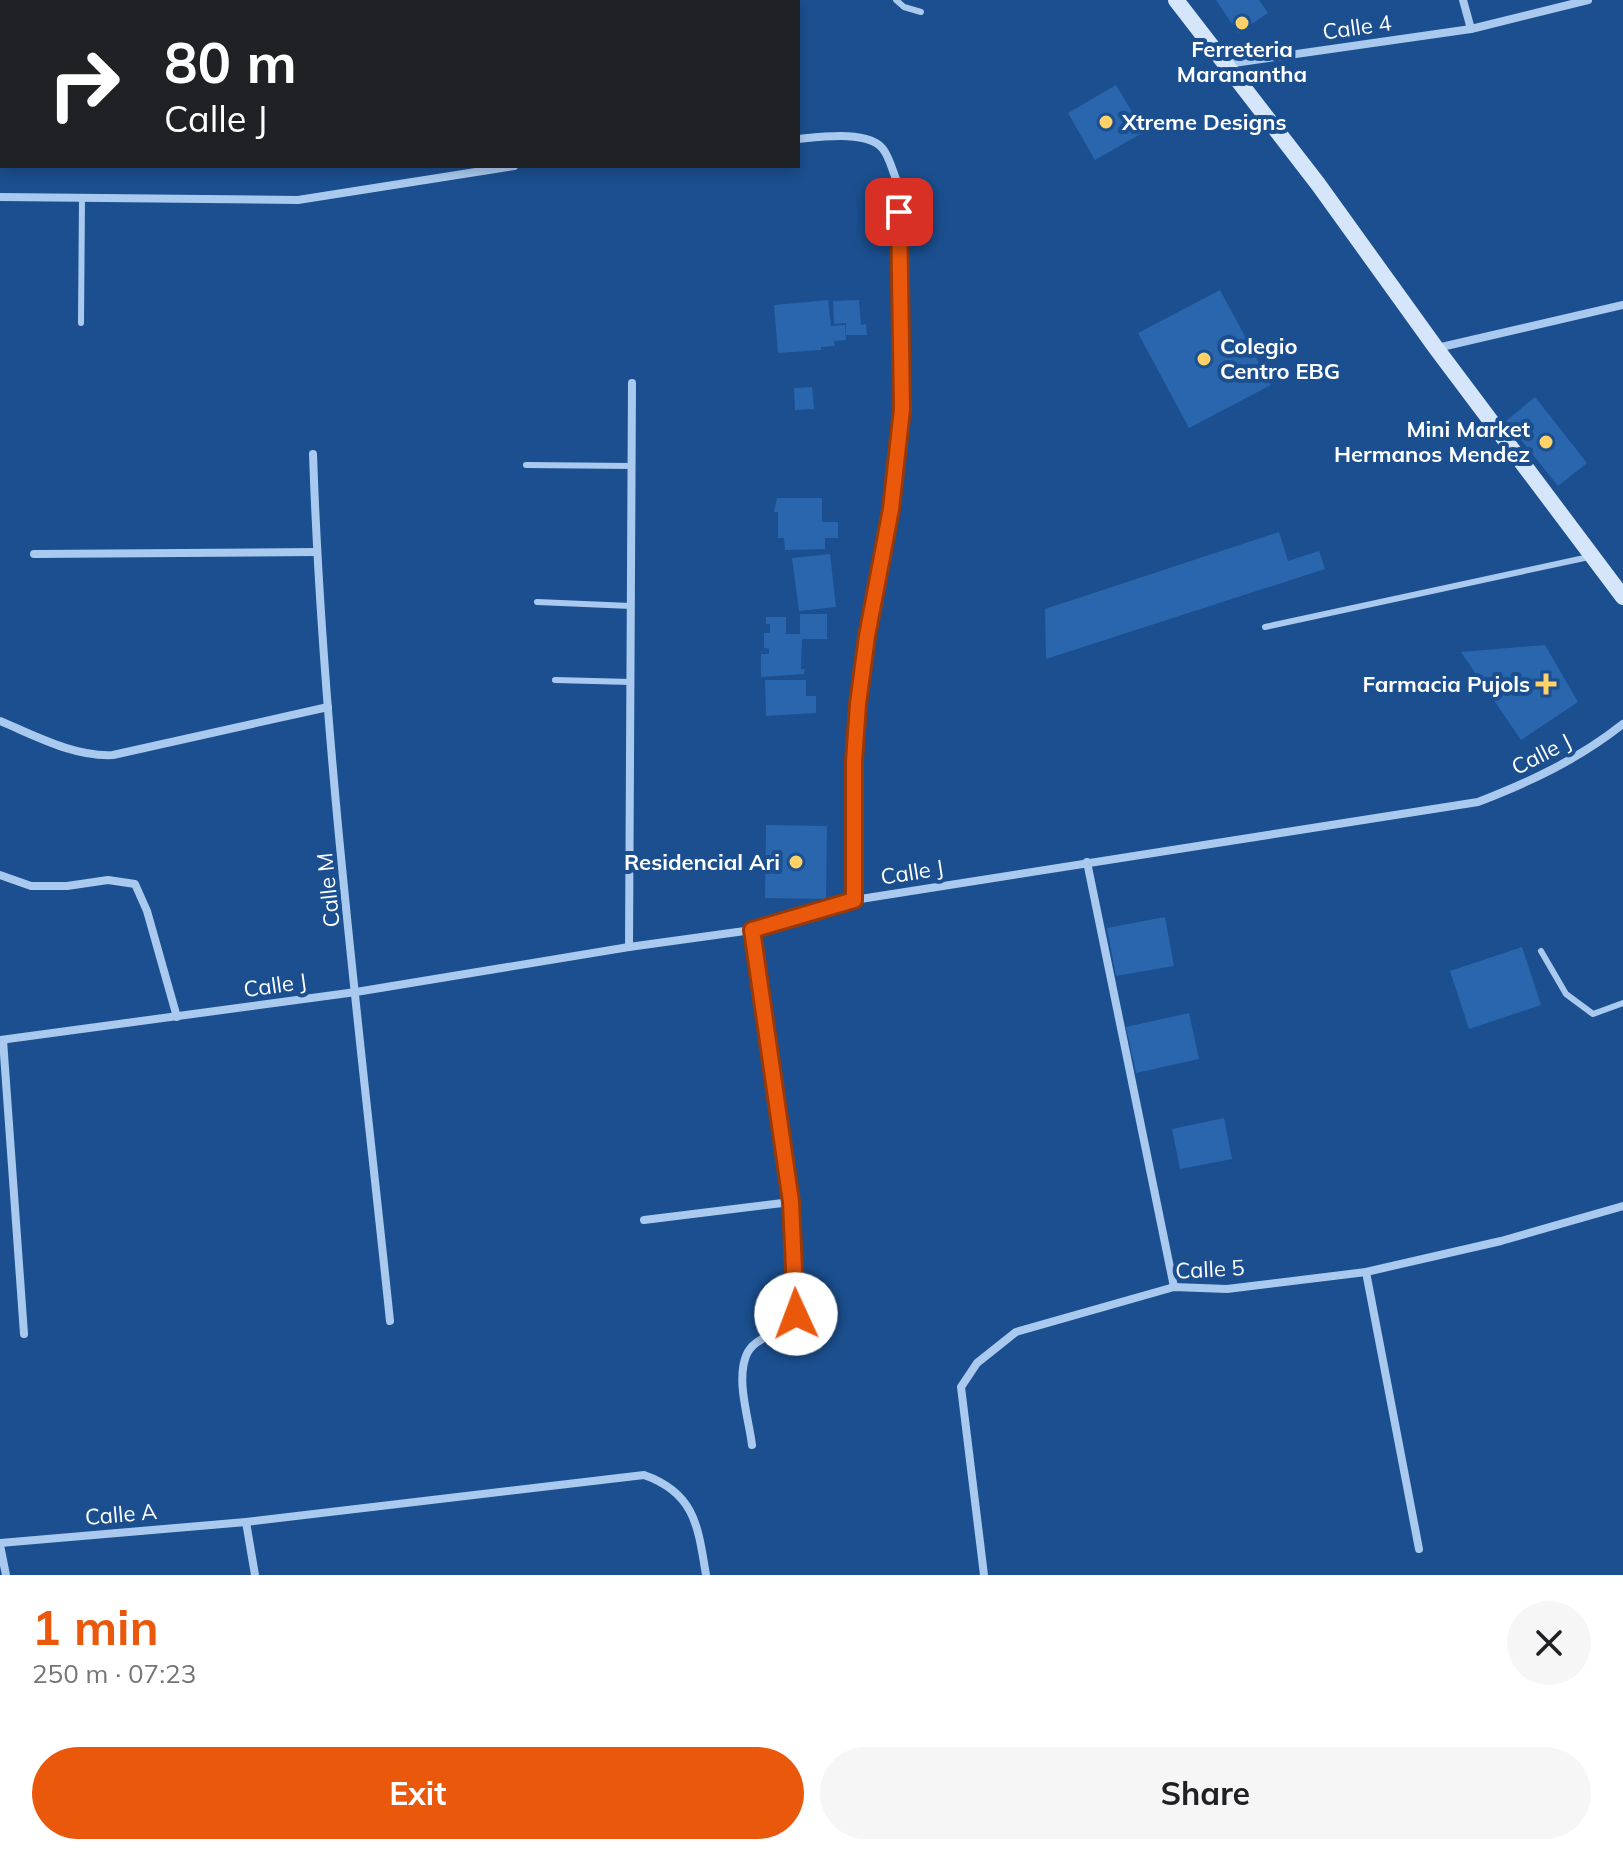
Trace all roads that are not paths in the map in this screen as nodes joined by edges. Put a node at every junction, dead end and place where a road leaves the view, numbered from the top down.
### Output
1 (896, 0) edge
2 (1176, 0) edge
3 (1463, 0) edge
4 (1588, 0) edge
5 (921, 12) dead end
6 (1471, 29) junction
7 (1224, 64) junction
8 (800, 139) edge
9 (501, 168) edge
10 (0, 197) edge
11 (82, 198) junction
12 (1623, 305) edge
13 (81, 323) dead end
14 (1436, 348) junction
15 (632, 383) dead end
16 (313, 454) dead end
17 (526, 465) dead end
18 (632, 466) junction
19 (316, 552) junction
20 (34, 554) dead end
21 (1593, 557) junction
22 (1623, 597) edge
23 (537, 602) dead end
24 (631, 606) junction
25 (1265, 627) dead end
26 (555, 680) dead end
27 (631, 682) junction
28 (328, 707) junction
29 (0, 721) edge
30 (1623, 724) edge
31 (1087, 862) junction
32 (0, 875) edge
33 (854, 900) junction
34 (752, 930) junction
35 (629, 947) junction
36 (1541, 951) dead end
37 (356, 992) junction
38 (1623, 1003) edge
39 (177, 1017) junction
40 (2, 1040) edge
41 (791, 1202) junction
42 (1623, 1206) edge
43 (644, 1220) dead end
44 (1366, 1272) junction
45 (1174, 1287) junction
46 (390, 1321) dead end
47 (24, 1334) dead end
48 (752, 1445) dead end
49 (246, 1522) junction
50 (0, 1544) edge
51 (1419, 1549) dead end
52 (6, 1575) edge
53 (255, 1575) edge
54 (706, 1575) edge
55 (984, 1575) edge

1 - 5 lane
2 - 7 main road
3 - 6 street
4 - 6 street, Calle 4
6 - 7 street, Calle 4
7 - 14 main road
8 - 33 street
9 - 11 street
10 - 11 street
11 - 13 lane
12 - 14 street
14 - 21 main road
15 - 18 street
16 - 19 street, Calle M
17 - 18 lane
18 - 24 street
19 - 20 street
19 - 28 street, Calle M
21 - 22 main road
21 - 25 lane
23 - 24 lane
24 - 27 street
26 - 27 lane
27 - 35 street
28 - 29 street
28 - 37 street, Calle M
30 - 31 street, Calle J
31 - 33 street, Calle J
31 - 45 street
32 - 39 street
33 - 34 street, Calle J
34 - 35 street, Calle J
34 - 41 street
35 - 37 street, Calle J
36 - 38 lane
37 - 39 street, Calle J
37 - 46 street, Calle M
39 - 40 street, Calle J
40 - 47 street
41 - 43 street
41 - 48 street
42 - 44 street, Calle 5
44 - 45 street, Calle 5
44 - 51 street
45 - 55 street, Calle 5
49 - 50 street, Calle A
49 - 53 street
49 - 54 street, Calle A
50 - 52 street

